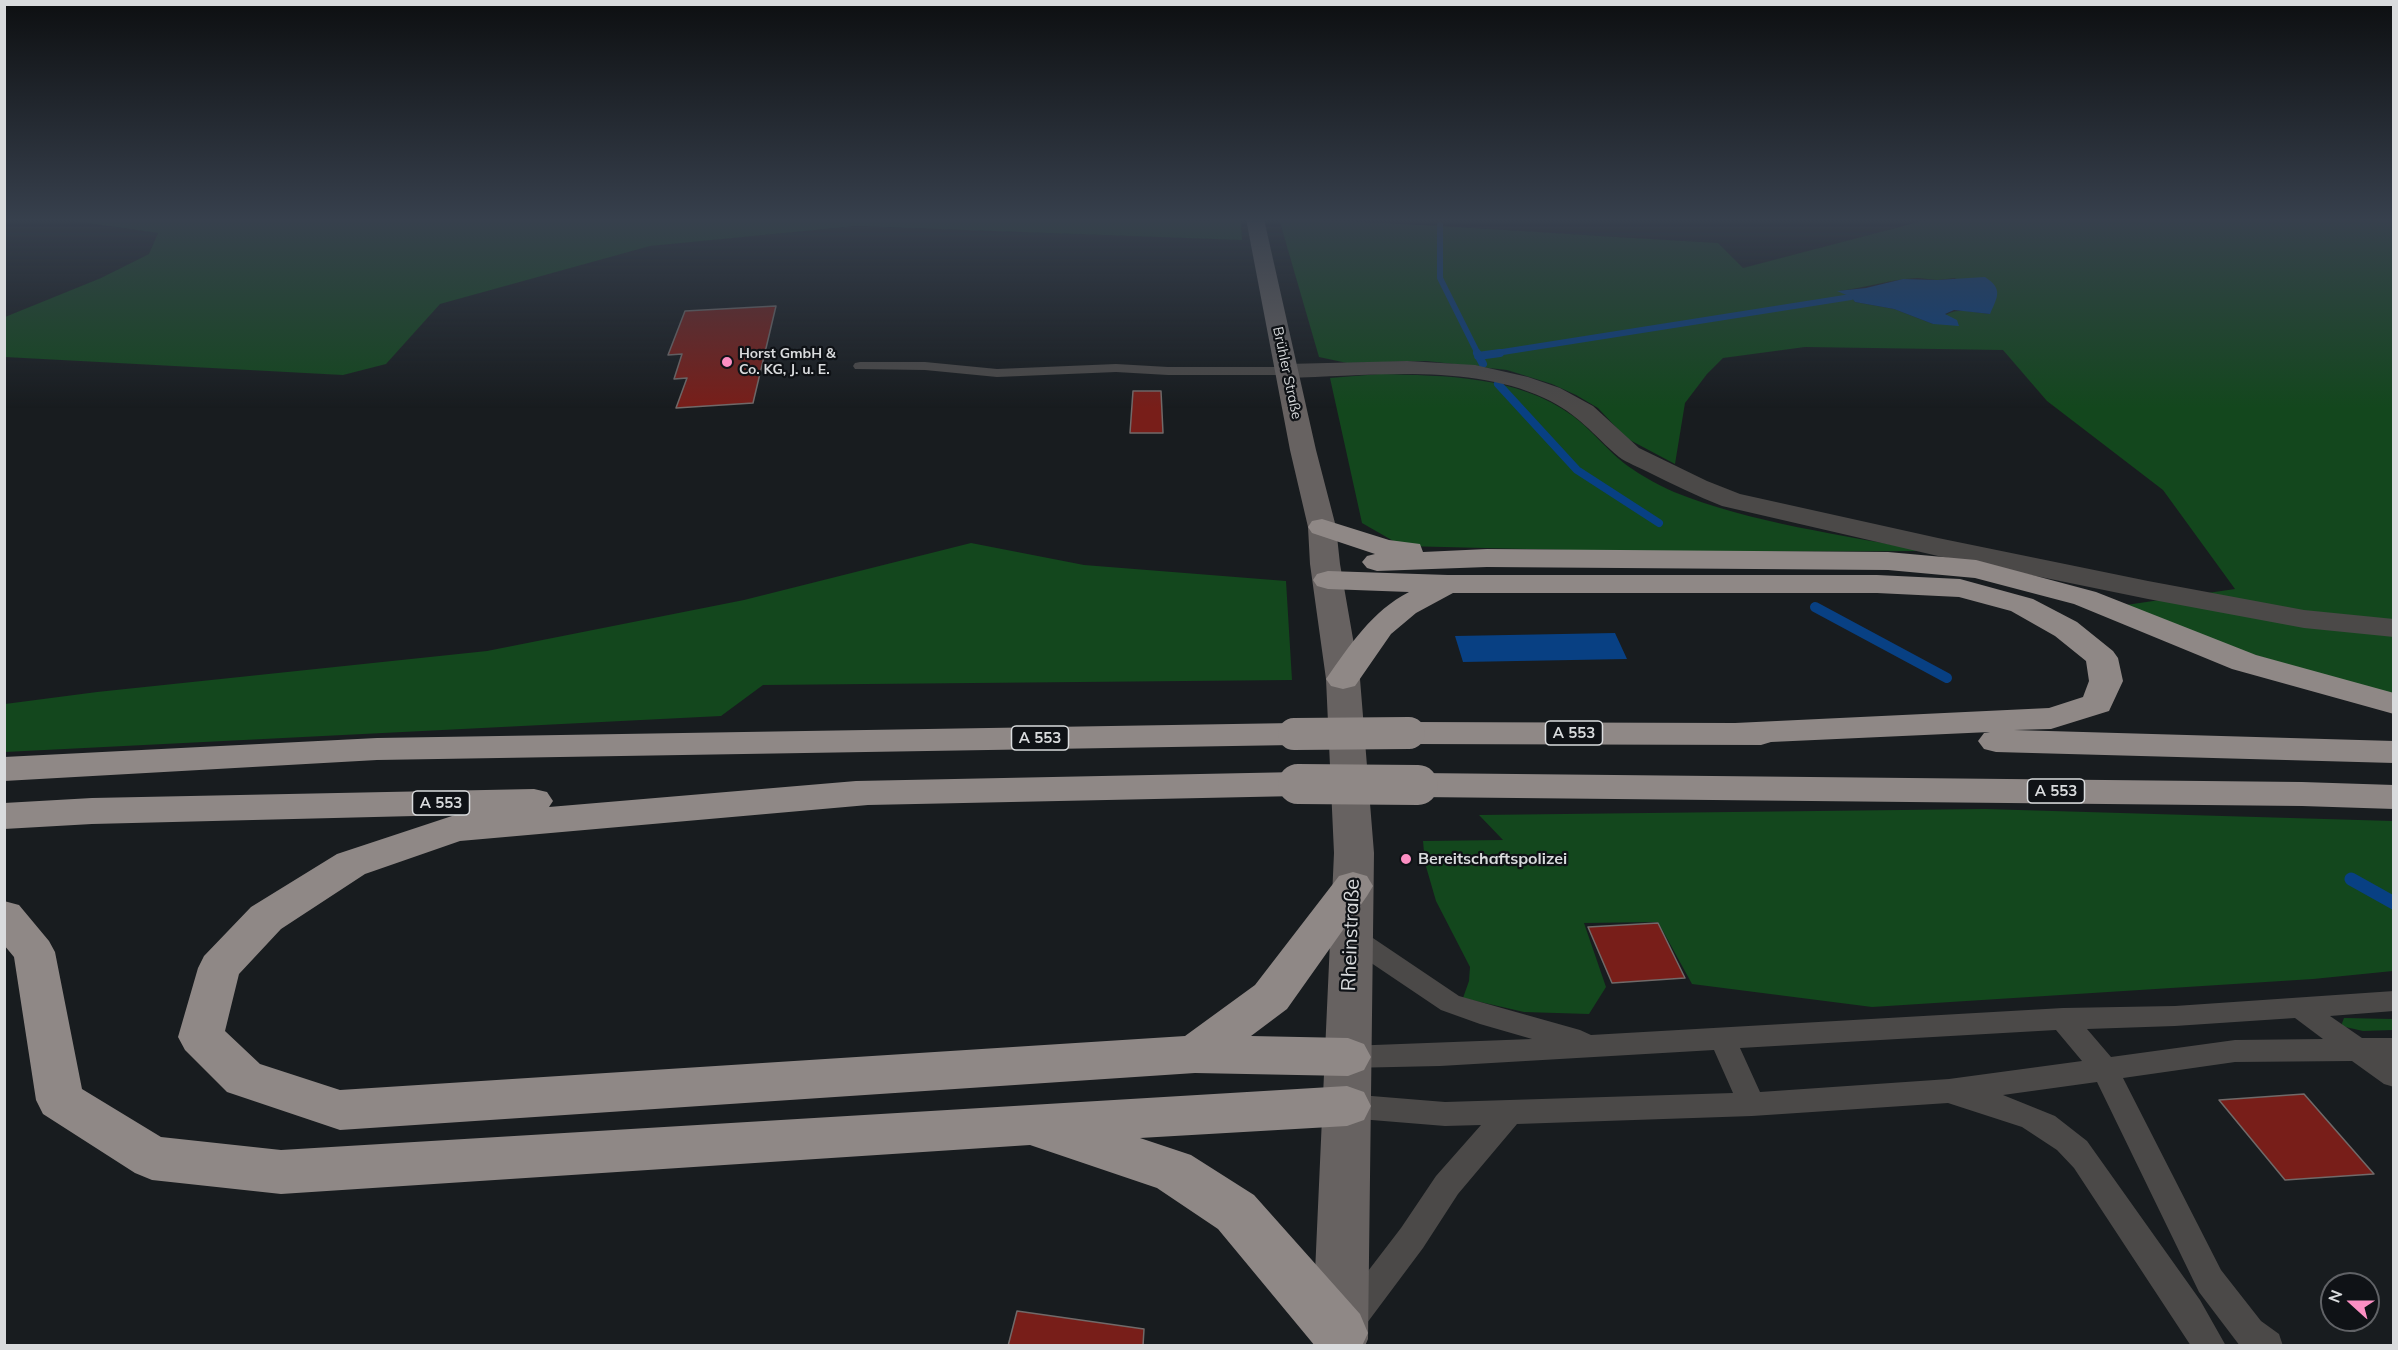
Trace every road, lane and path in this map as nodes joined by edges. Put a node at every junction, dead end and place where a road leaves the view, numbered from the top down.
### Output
1 (1268, 282) edge
2 (860, 366) dead end
3 (1287, 371) junction
4 (1322, 527) junction
5 (1487, 558) junction
6 (1326, 572) junction
7 (1448, 584) junction
8 (2394, 628) edge
9 (1343, 679) junction
10 (2394, 704) edge
11 (1739, 733) junction
12 (2394, 752) edge
13 (4, 769) edge
14 (877, 792) junction
15 (2394, 797) edge
16 (4, 816) edge
17 (1353, 886) junction
18 (4, 916) edge
19 (1352, 937) junction
20 (2394, 1001) edge
21 (2300, 1008) junction
22 (2063, 1019) junction
23 (1721, 1037) junction
24 (1597, 1046) junction
25 (2394, 1049) edge
26 (2355, 1050) junction
27 (1195, 1054) junction
28 (2104, 1068) junction
29 (2394, 1076) edge
30 (1347, 1081) junction
31 (1949, 1091) junction
32 (1752, 1104) junction
33 (1510, 1112) junction
34 (1028, 1124) junction
35 (1340, 1339) edge
36 (2210, 1346) edge
37 (2267, 1346) edge

1 - 3 main road, Brühler Straße
2 - 3 lane
3 - 4 main road, Brühler Straße
3 - 8 street
4 - 5 highway
4 - 6 main road, Rheinstraße
5 - 6 highway
5 - 10 highway
6 - 7 highway
6 - 9 main road, Rheinstraße
7 - 9 highway
7 - 11 highway
9 - 17 main road, Rheinstraße
11 - 12 highway, A 553
11 - 13 highway, A 553, bridge
14 - 15 highway, A 553, bridge
14 - 16 highway, A 553
14 - 27 highway
17 - 19 main road, Rheinstraße
17 - 27 highway
18 - 34 highway
19 - 24 lane
19 - 30 main road, Rheinstraße
20 - 21 lane
21 - 22 lane
21 - 26 lane
22 - 23 lane
22 - 28 lane
23 - 24 lane
23 - 32 lane
24 - 30 lane
25 - 26 lane
26 - 28 lane
26 - 29 lane
27 - 30 highway
28 - 31 lane
28 - 37 lane
30 - 33 lane
30 - 34 highway
30 - 35 main road, Rheinstraße
31 - 32 lane
31 - 36 lane
32 - 33 lane
33 - 35 lane
34 - 35 highway

